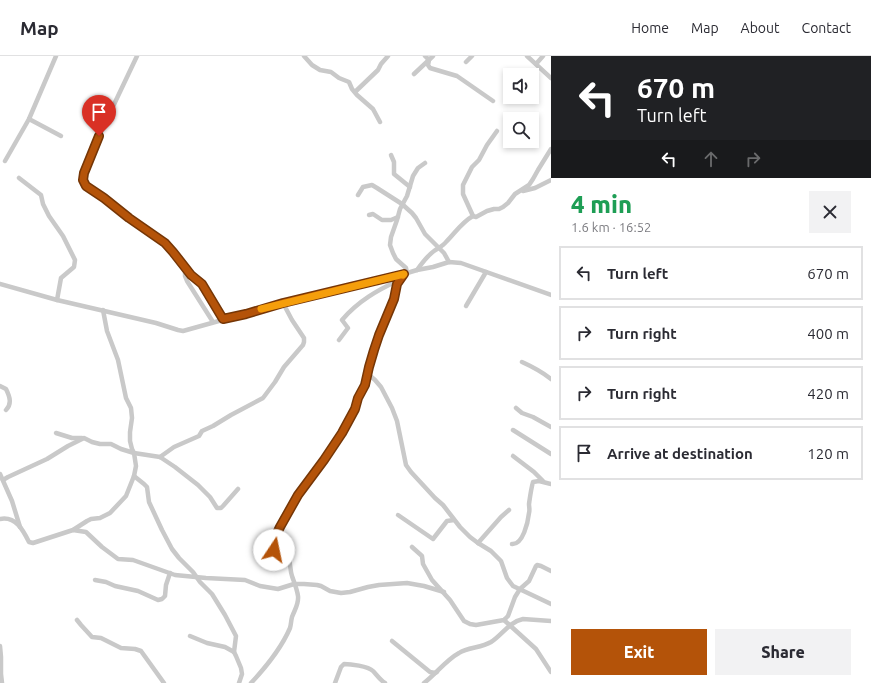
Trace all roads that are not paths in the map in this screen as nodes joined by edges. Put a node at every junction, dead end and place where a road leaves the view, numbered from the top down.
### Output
1 (56, 56) edge
2 (137, 56) edge
3 (304, 56) edge
4 (388, 56) edge
5 (433, 56) edge
6 (472, 56) edge
7 (527, 56) edge
8 (543, 56) edge
9 (427, 58) edge
10 (466, 62) dead end
11 (536, 64) junction
12 (414, 74) dead end
13 (551, 78) edge
14 (355, 92) junction
15 (493, 101) dead end
16 (29, 119) junction
17 (380, 122) dead end
18 (497, 131) dead end
19 (61, 136) dead end
20 (551, 149) edge
21 (390, 155) dead end
22 (5, 161) dead end
23 (425, 163) dead end
24 (19, 178) dead end
25 (551, 180) edge
26 (410, 187) junction
27 (521, 191) junction
28 (358, 195) dead end
29 (402, 204) junction
30 (369, 216) dead end
31 (473, 216) junction
32 (398, 217) junction
33 (445, 244) junction
34 (439, 248) junction
35 (444, 253) junction
36 (449, 262) junction
37 (185, 268) junction
38 (417, 270) junction
39 (486, 272) junction
40 (405, 273) junction
41 (399, 280) junction
42 (0, 284) edge
43 (551, 295) edge
44 (57, 300) junction
45 (283, 303) junction
46 (466, 306) dead end
47 (103, 310) junction
48 (223, 319) junction
49 (213, 322) junction
50 (339, 340) dead end
51 (522, 362) dead end
52 (368, 374) junction
53 (551, 379) edge
54 (0, 386) edge
55 (516, 408) dead end
56 (6, 410) dead end
57 (551, 427) edge
58 (513, 430) dead end
59 (56, 433) dead end
60 (84, 438) junction
61 (134, 453) junction
62 (551, 454) edge
63 (513, 456) dead end
64 (160, 457) junction
65 (0, 474) edge
66 (134, 476) junction
67 (3, 480) junction
68 (543, 481) junction
69 (551, 484) edge
70 (238, 489) dead end
71 (509, 510) dead end
72 (398, 515) dead end
73 (0, 519) edge
74 (454, 520) junction
75 (20, 527) junction
76 (73, 530) junction
77 (478, 543) junction
78 (512, 544) dead end
79 (412, 548) dead end
80 (551, 572) edge
81 (170, 573) junction
82 (197, 577) junction
83 (95, 580) dead end
84 (294, 584) junction
85 (520, 589) junction
86 (444, 592) junction
87 (551, 604) edge
88 (77, 620) dead end
89 (504, 620) junction
90 (550, 621) edge
91 (511, 626) junction
92 (190, 636) dead end
93 (392, 641) dead end
94 (0, 646) edge
95 (234, 652) junction
96 (438, 671) junction
97 (551, 672) edge
98 (0, 675) edge
99 (2, 683) edge
100 (164, 683) edge
101 (239, 683) edge
102 (251, 683) edge
103 (334, 683) edge
104 (385, 683) edge
105 (424, 683) edge

1 - 16 street
2 - 37 street
3 - 14 street
4 - 14 street
5 - 9 street
6 - 10 street
7 - 11 street
8 - 11 street
9 - 12 street
9 - 15 street
11 - 13 street
14 - 17 street
16 - 19 street
16 - 22 street
18 - 31 street
20 - 27 street
21 - 26 street
23 - 26 street
24 - 44 street
25 - 27 street
26 - 29 street
27 - 31 street
28 - 29 street
29 - 32 street
29 - 34 street
30 - 32 street
31 - 33 street
32 - 40 street
33 - 34 street
33 - 35 street
34 - 35 street
34 - 38 street
35 - 36 street
36 - 38 street
36 - 39 street
37 - 48 street
37 - 49 street
38 - 40 street
39 - 43 street
39 - 46 street
40 - 41 street
40 - 45 street
41 - 50 street
41 - 52 street
42 - 44 street
44 - 47 street
45 - 48 street
45 - 64 street
47 - 49 street
47 - 61 street
48 - 49 street
51 - 53 street
52 - 74 street
52 - 84 street
54 - 56 street
55 - 57 street
58 - 62 street
59 - 60 street
60 - 61 street
60 - 67 street
61 - 64 street
61 - 66 street
63 - 68 street
64 - 70 street
65 - 67 street
66 - 76 street
66 - 82 street
67 - 75 street
68 - 69 street
68 - 78 street
71 - 77 street
72 - 74 street
73 - 75 street
74 - 77 street
75 - 76 street
76 - 81 street
77 - 85 street
79 - 86 street
80 - 85 street
81 - 82 street
81 - 83 street
82 - 84 street
82 - 95 street
84 - 86 street
84 - 102 street
85 - 87 street
85 - 89 street
86 - 89 street
88 - 100 street
89 - 91 street
90 - 91 street
91 - 96 street
91 - 97 street
92 - 95 street
93 - 96 street
94 - 98 street
95 - 101 street
96 - 105 street
98 - 99 street
103 - 104 street

